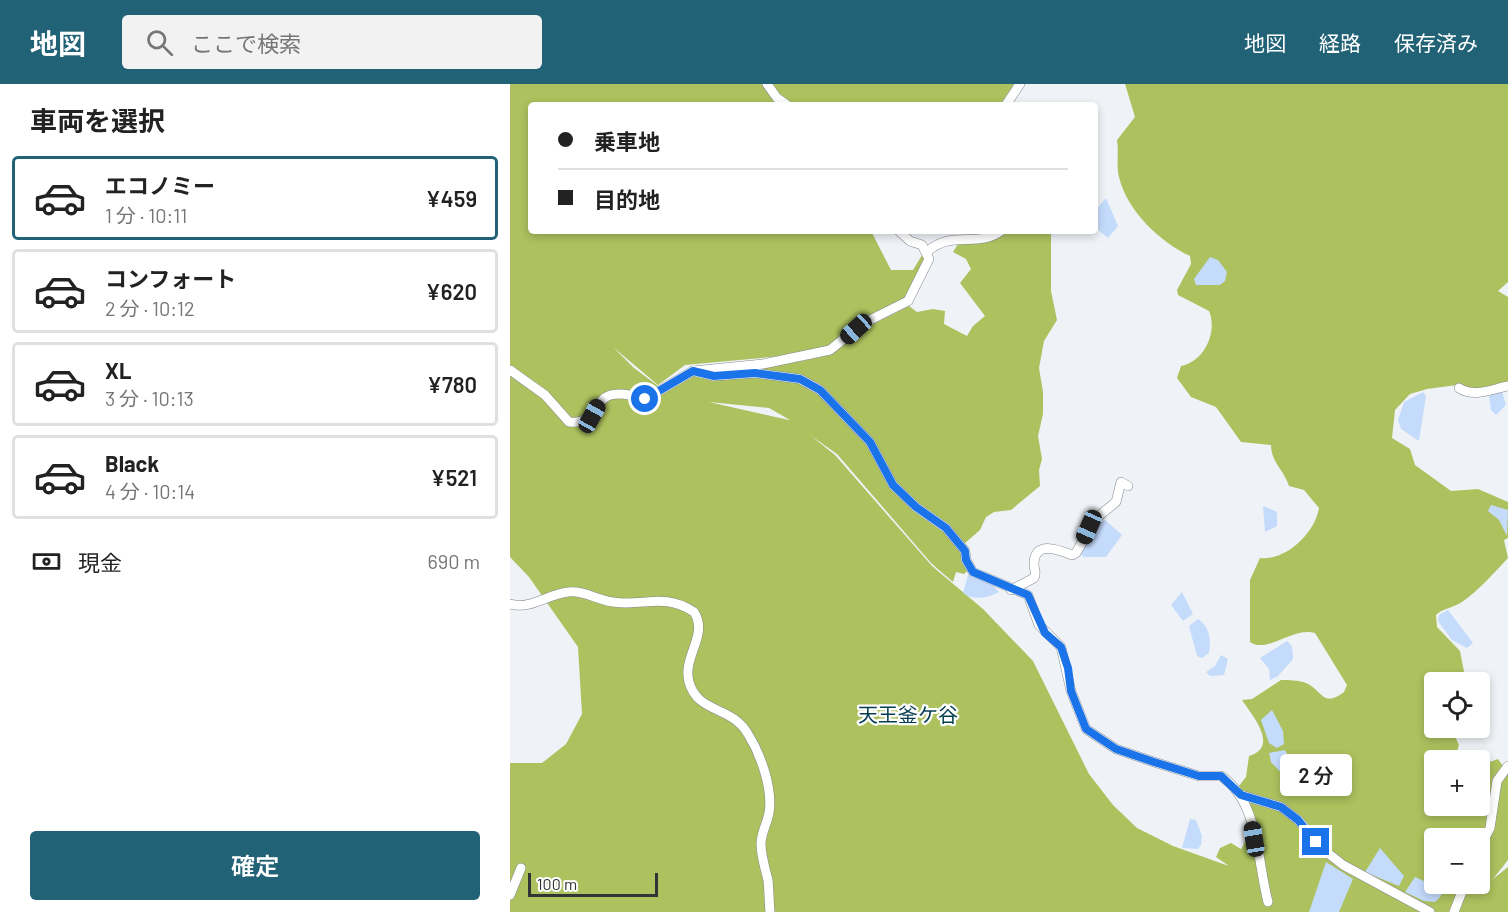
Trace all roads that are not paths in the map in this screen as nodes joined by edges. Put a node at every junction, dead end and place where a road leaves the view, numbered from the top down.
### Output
1 (766, 84) edge
2 (1020, 84) edge
3 (783, 102) edge
4 (1008, 102) edge
5 (903, 234) edge
6 (995, 234) edge
7 (928, 251) junction
8 (510, 370) edge
9 (693, 371) junction
10 (1508, 386) edge
11 (1459, 388) dead end
12 (1128, 486) dead end
13 (1011, 590) junction
14 (510, 604) edge
15 (1508, 766) edge
16 (1241, 795) junction
17 (1490, 828) edge
18 (521, 868) dead end
19 (1461, 894) edge
20 (510, 895) edge
21 (1268, 902) dead end
22 (770, 912) edge
23 (1430, 912) edge
24 (1454, 912) edge

1 - 3 street
2 - 4 street
5 - 7 street
6 - 7 street
7 - 9 street
8 - 9 street
9 - 13 street
10 - 11 street
12 - 13 street
13 - 16 street
14 - 22 street
15 - 17 street
16 - 21 street
16 - 23 street
18 - 20 street
19 - 24 street

